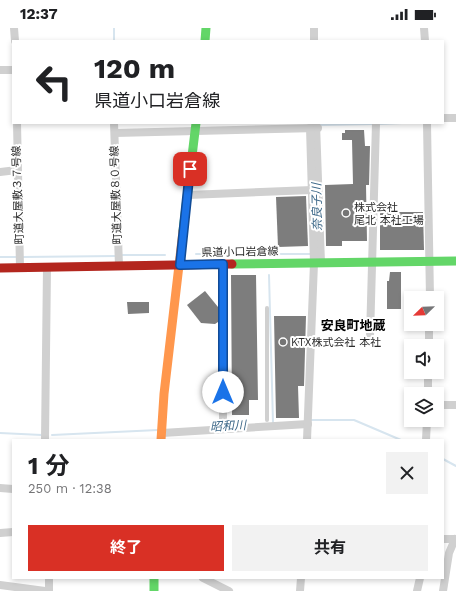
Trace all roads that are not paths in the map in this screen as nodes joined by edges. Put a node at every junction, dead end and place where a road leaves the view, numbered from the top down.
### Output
1 (14, 28) edge
2 (206, 28) edge
3 (314, 28) edge
4 (424, 28) edge
5 (14, 40) edge
6 (205, 40) edge
7 (314, 40) edge
8 (425, 40) edge
9 (0, 70) edge
10 (12, 70) edge
11 (444, 118) edge
12 (456, 118) edge
13 (17, 124) edge
14 (114, 124) edge
15 (376, 124) edge
16 (427, 124) edge
17 (195, 127) edge
18 (315, 127) edge
19 (114, 133) junction
20 (18, 170) junction
21 (0, 172) edge
22 (316, 190) junction
23 (188, 195) junction
24 (430, 261) junction
25 (456, 261) edge
26 (373, 262) junction
27 (318, 263) junction
28 (223, 264) junction
29 (120, 266) junction
30 (47, 267) junction
31 (0, 268) edge
32 (20, 268) junction
33 (179, 269) junction
34 (430, 291) edge
35 (267, 308) dead end
36 (370, 337) dead end
37 (444, 405) edge
38 (456, 405) edge
39 (267, 420) dead end
40 (308, 421) junction
41 (223, 426) junction
42 (427, 427) edge
43 (162, 433) edge
44 (45, 439) edge
45 (307, 439) edge
46 (426, 439) edge
47 (0, 488) edge
48 (12, 489) edge
49 (0, 532) edge
50 (12, 532) edge
51 (444, 539) edge
52 (456, 539) edge
53 (49, 579) edge
54 (154, 579) edge
55 (205, 579) edge
56 (301, 579) edge
57 (420, 579) edge
58 (0, 585) edge
59 (45, 591) edge
60 (49, 591) edge
61 (154, 591) edge
62 (229, 591) edge
63 (300, 591) edge
64 (417, 591) edge
65 (443, 591) edge

1 - 5 street
2 - 6 main road
3 - 7 street
4 - 8 street
9 - 10 street
11 - 12 street
13 - 20 street, 町道大屋敷３７号線
14 - 19 street, 町道大屋敷８０号線
15 - 26 street
16 - 24 street
17 - 18 street
17 - 19 street
17 - 23 main road
18 - 22 street
19 - 29 street, 町道大屋敷８０号線
20 - 21 street
20 - 32 street, 町道大屋敷３７号線
22 - 23 street
22 - 27 street
23 - 33 main road
24 - 25 main road, 県道小口岩倉線
24 - 26 main road, 県道小口岩倉線
24 - 34 street
26 - 27 main road, 県道小口岩倉線
26 - 36 street
27 - 28 main road, 県道小口岩倉線
27 - 40 street
28 - 33 main road, 県道小口岩倉線
28 - 41 street
29 - 30 main road, 県道小口岩倉線
29 - 33 main road, 県道小口岩倉線
30 - 32 main road, 県道小口岩倉線
30 - 44 street
31 - 32 main road, 県道小口岩倉線
33 - 43 main road
35 - 39 lane
37 - 38 street
40 - 41 street
40 - 45 street
41 - 43 street
42 - 46 street
47 - 48 street
49 - 50 street
51 - 52 street
52 - 65 street
53 - 60 street
54 - 61 main road
55 - 62 street
56 - 63 street
57 - 64 street
58 - 59 street

